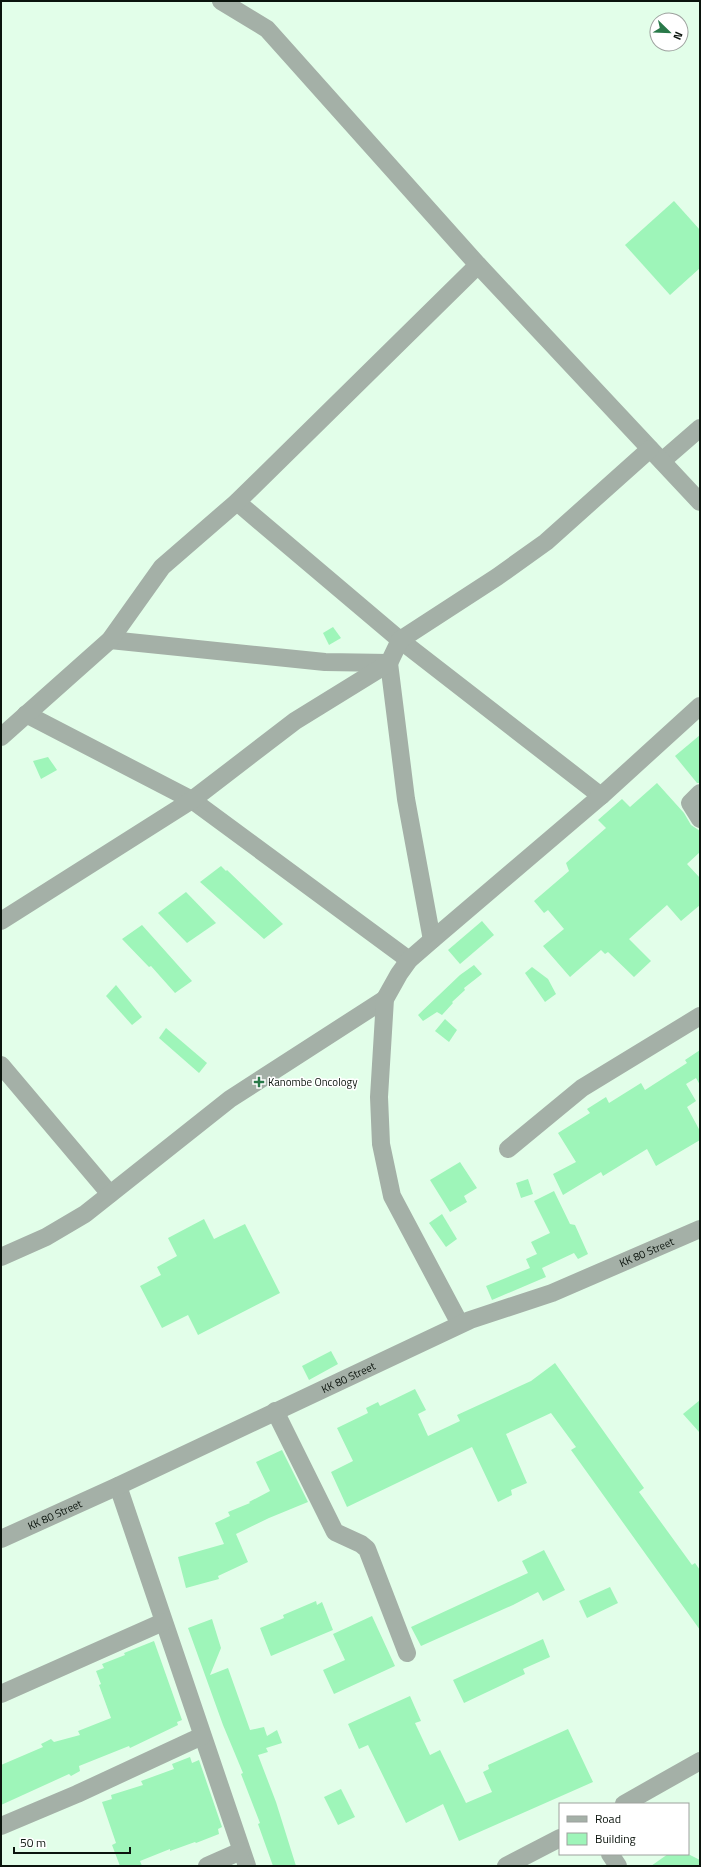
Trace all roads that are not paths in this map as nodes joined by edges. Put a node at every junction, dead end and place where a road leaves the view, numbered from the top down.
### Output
1 (221, 1) edge
2 (478, 265) junction
3 (700, 428) edge
4 (656, 455) junction
5 (237, 502) junction
6 (700, 502) edge
7 (110, 640) junction
8 (400, 640) junction
9 (389, 663) junction
10 (700, 706) edge
11 (26, 714) junction
12 (1, 737) edge
13 (700, 793) edge
14 (601, 796) junction
15 (192, 800) junction
16 (700, 819) edge
17 (1, 921) edge
18 (432, 940) junction
19 (409, 960) junction
20 (385, 999) junction
21 (700, 1016) edge
22 (1, 1065) edge
23 (508, 1149) dead end
24 (110, 1194) junction
25 (700, 1229) edge
26 (1, 1257) edge
27 (460, 1324) junction
28 (276, 1411) junction
29 (118, 1486) junction
30 (1, 1539) edge
31 (163, 1622) junction
32 (407, 1653) dead end
33 (1, 1694) edge
34 (202, 1736) junction
35 (700, 1761) edge
36 (626, 1803) edge
37 (1, 1826) edge
38 (559, 1839) edge
39 (611, 1855) edge
40 (244, 1858) edge
41 (208, 1866) edge
42 (506, 1866) edge
43 (618, 1866) edge

1 - 2 street
2 - 4 street
2 - 5 street
3 - 4 street
4 - 6 street
4 - 8 street
5 - 7 street
5 - 8 street
7 - 9 street
7 - 11 street
8 - 9 street
8 - 14 street
9 - 15 street
9 - 18 street
10 - 14 street
11 - 12 street
11 - 15 street
13 - 16 street
14 - 18 street
15 - 17 street
15 - 19 street
18 - 19 street
19 - 20 street
20 - 24 street
20 - 27 street
21 - 23 street
22 - 24 street
24 - 26 street
25 - 27 street, KK 80 Street
27 - 28 street, KK 80 Street
28 - 29 street, KK 80 Street
28 - 32 street
29 - 30 street, KK 80 Street
29 - 31 street
31 - 33 street
31 - 34 street
34 - 37 street
34 - 40 street
35 - 36 street
38 - 42 street
39 - 43 street
40 - 41 street

